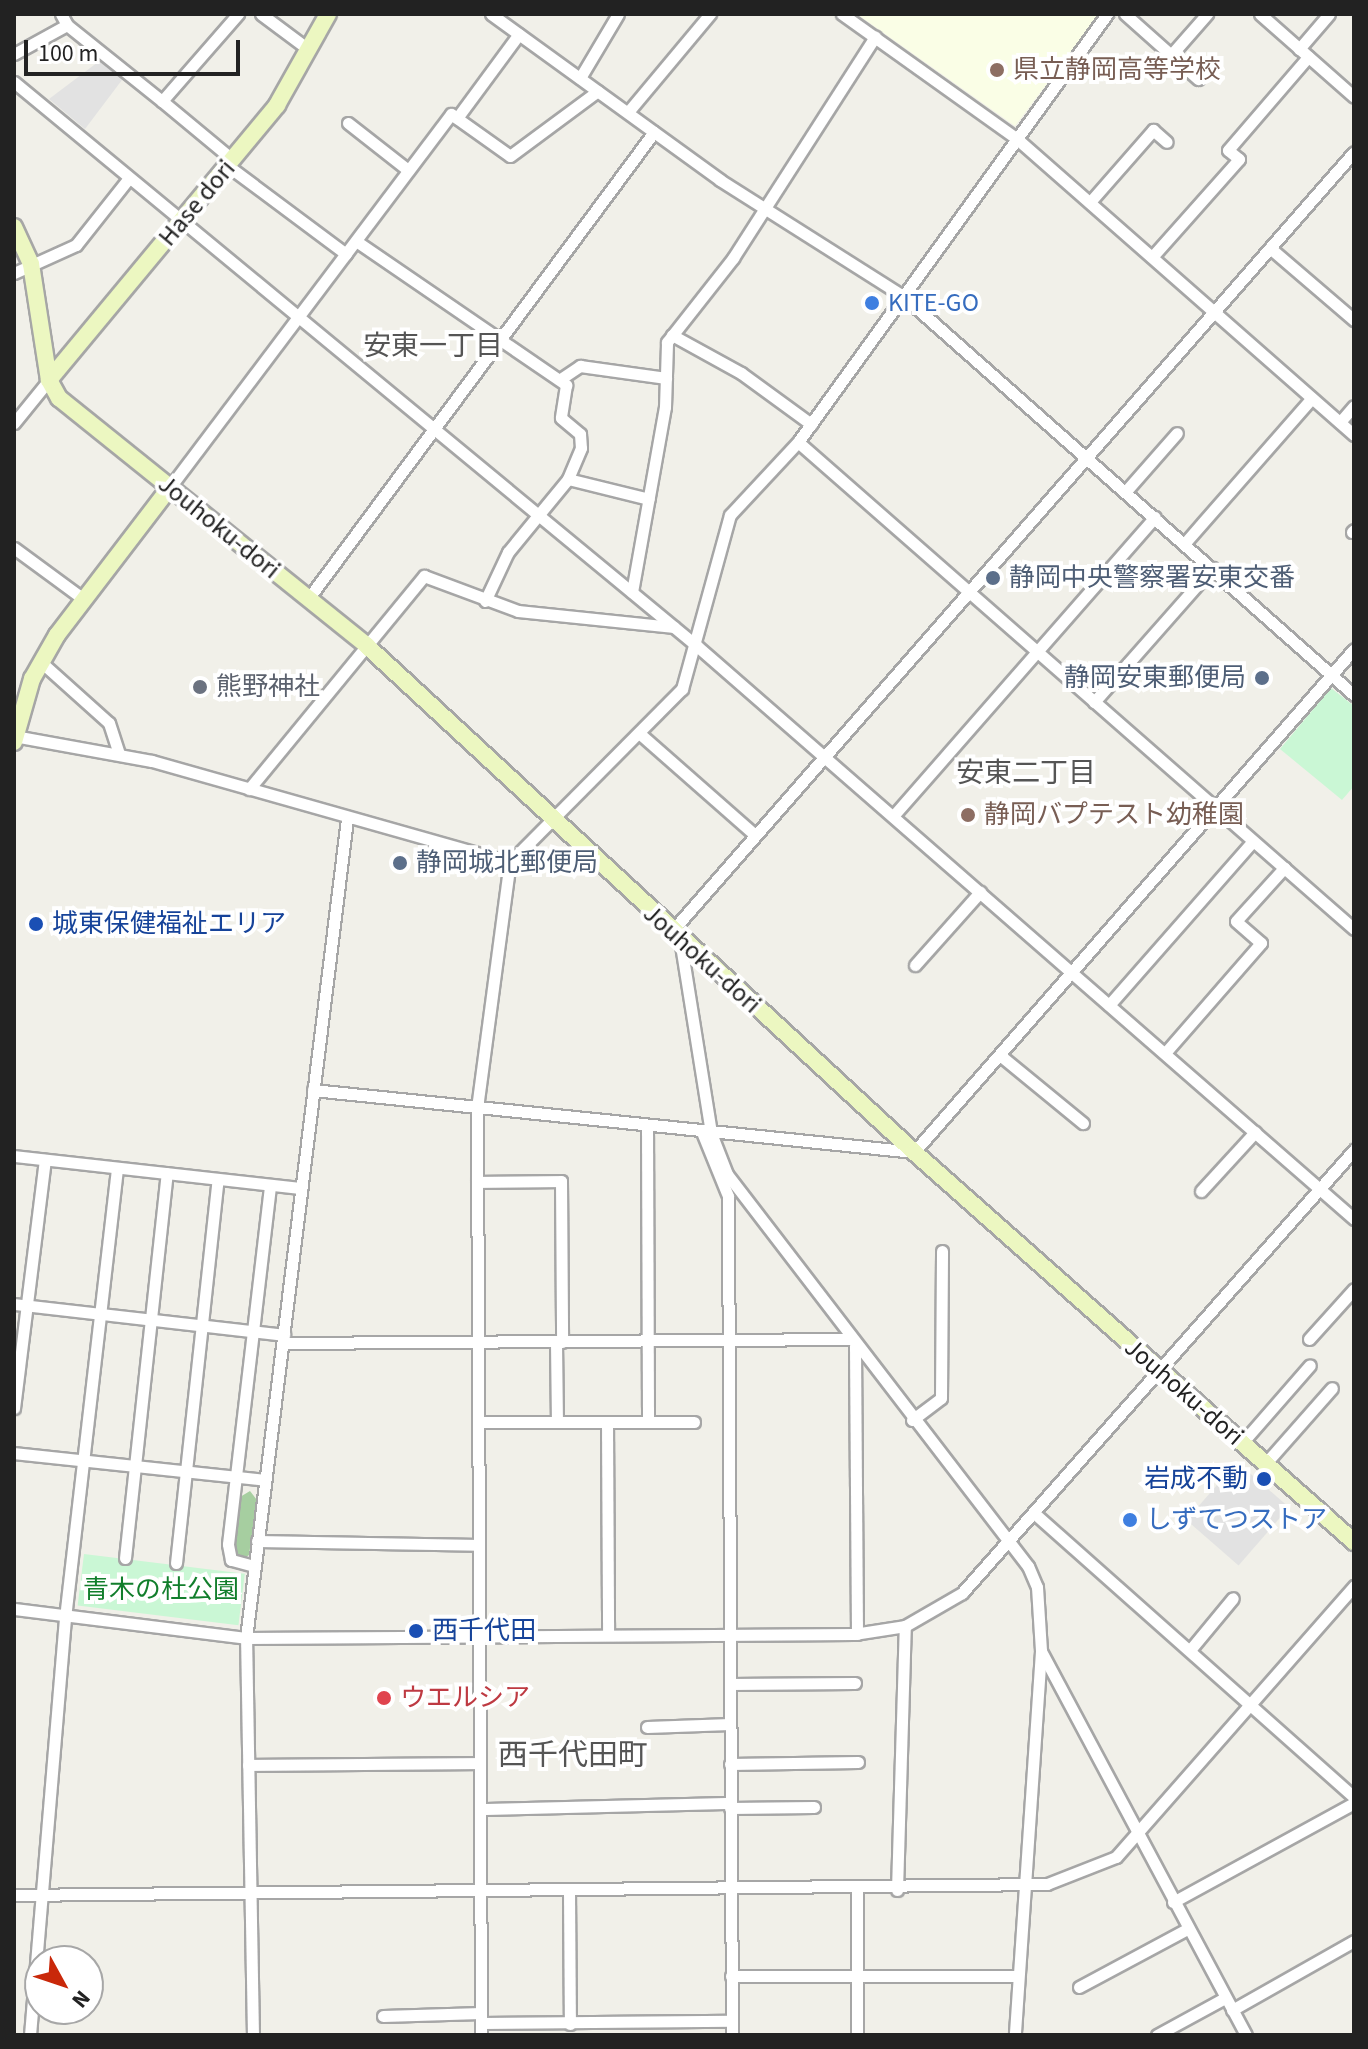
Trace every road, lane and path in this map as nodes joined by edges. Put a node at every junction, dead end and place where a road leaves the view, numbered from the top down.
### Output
1 (238, 14) edge
2 (261, 14) edge
3 (328, 14) edge
4 (491, 14) edge
5 (618, 14) edge
6 (710, 14) edge
7 (842, 14) edge
8 (1107, 14) edge
9 (1125, 14) edge
10 (1207, 14) edge
11 (1329, 14) edge
12 (1265, 16) edge
13 (64, 19) edge
14 (519, 34) junction
15 (875, 37) junction
16 (308, 49) junction
17 (1304, 53) junction
18 (14, 54) edge
19 (1171, 55) junction
20 (580, 78) junction
21 (1198, 79) dead end
22 (14, 82) edge
23 (598, 91) junction
24 (1354, 97) edge
25 (162, 101) junction
26 (628, 112) junction
27 (457, 118) junction
28 (348, 123) dead end
29 (654, 132) junction
30 (1016, 138) junction
31 (1167, 142) dead end
32 (1354, 152) edge
33 (231, 163) junction
34 (408, 170) junction
35 (129, 178) junction
36 (1090, 202) junction
37 (763, 208) junction
38 (183, 220) junction
39 (14, 227) edge
40 (356, 241) junction
41 (1270, 248) junction
42 (346, 254) junction
43 (1152, 257) junction
44 (31, 264) junction
45 (14, 273) edge
46 (903, 296) junction
47 (1214, 312) junction
48 (301, 317) junction
49 (1354, 320) edge
50 (672, 335) junction
51 (502, 341) junction
52 (562, 378) junction
53 (666, 378) junction
54 (49, 380) junction
55 (1312, 398) junction
56 (1354, 406) edge
57 (1340, 422) junction
58 (14, 423) edge
59 (811, 424) junction
60 (434, 429) junction
61 (1177, 433) dead end
62 (1354, 435) edge
63 (798, 442) junction
64 (1085, 455) junction
65 (568, 479) junction
66 (170, 487) junction
67 (1126, 491) junction
68 (649, 499) junction
69 (539, 515) junction
70 (1155, 517) junction
71 (1184, 544) junction
72 (16, 553) edge
73 (1212, 568) junction
74 (968, 591) junction
75 (632, 592) junction
76 (82, 598) junction
77 (308, 599) junction
78 (485, 601) junction
79 (674, 627) junction
80 (367, 646) junction
81 (697, 646) junction
82 (1354, 649) edge
83 (1038, 653) junction
84 (41, 662) junction
85 (1332, 675) junction
86 (1354, 695) edge
87 (1094, 702) junction
88 (639, 733) junction
89 (14, 736) edge
90 (14, 742) edge
91 (119, 753) junction
92 (824, 754) junction
93 (249, 789) junction
94 (1216, 809) junction
95 (894, 815) junction
96 (347, 819) junction
97 (553, 821) junction
98 (755, 835) junction
99 (1253, 841) junction
100 (510, 862) junction
101 (1284, 868) junction
102 (980, 892) junction
103 (1354, 929) edge
104 (676, 935) junction
105 (915, 965) dead end
106 (1072, 972) junction
107 (1109, 1005) junction
108 (1165, 1053) junction
109 (1001, 1056) junction
110 (313, 1090) junction
111 (477, 1108) junction
112 (1083, 1123) dead end
113 (647, 1126) junction
114 (1255, 1132) junction
115 (706, 1133) junction
116 (1354, 1150) edge
117 (914, 1152) junction
118 (14, 1156) edge
119 (45, 1160) junction
120 (117, 1168) junction
121 (167, 1173) junction
122 (218, 1179) junction
123 (477, 1182) junction
124 (270, 1185) junction
125 (301, 1188) junction
126 (1319, 1189) junction
127 (1201, 1191) dead end
128 (1354, 1219) edge
129 (942, 1251) dead end
130 (1354, 1289) edge
131 (20, 1305) edge
132 (100, 1314) junction
133 (151, 1319) junction
134 (202, 1325) junction
135 (253, 1331) junction
136 (283, 1339) junction
137 (1309, 1339) dead end
138 (647, 1341) junction
139 (728, 1341) junction
140 (478, 1342) junction
141 (559, 1342) junction
142 (852, 1342) junction
143 (1310, 1365) dead end
144 (1160, 1371) junction
145 (1332, 1388) dead end
146 (14, 1408) edge
147 (912, 1420) junction
148 (479, 1422) junction
149 (557, 1422) junction
150 (607, 1422) junction
151 (648, 1422) junction
152 (694, 1422) dead end
153 (1242, 1443) junction
154 (14, 1453) edge
155 (82, 1460) junction
156 (1265, 1464) junction
157 (135, 1466) junction
158 (186, 1471) junction
159 (236, 1476) junction
160 (265, 1480) junction
161 (1034, 1513) junction
162 (257, 1541) junction
163 (1354, 1542) edge
164 (1008, 1543) junction
165 (479, 1545) junction
166 (125, 1558) dead end
167 (176, 1563) dead end
168 (254, 1566) junction
169 (1354, 1586) edge
170 (1233, 1598) dead end
171 (14, 1609) edge
172 (65, 1618) junction
173 (905, 1626) junction
174 (608, 1634) junction
175 (857, 1634) junction
176 (730, 1635) junction
177 (479, 1636) junction
178 (246, 1638) junction
179 (1190, 1650) junction
180 (1041, 1651) junction
181 (855, 1683) dead end
182 (730, 1684) junction
183 (1252, 1704) junction
184 (730, 1724) junction
185 (647, 1727) dead end
186 (858, 1762) dead end
187 (480, 1763) junction
188 (730, 1764) junction
189 (248, 1765) junction
190 (1354, 1797) edge
191 (1354, 1803) edge
192 (730, 1806) junction
193 (814, 1807) dead end
194 (481, 1809) junction
195 (1136, 1836) junction
196 (1024, 1889) junction
197 (857, 1890) junction
198 (897, 1890) junction
199 (569, 1891) junction
200 (731, 1891) junction
201 (480, 1892) junction
202 (251, 1893) junction
203 (14, 1895) edge
204 (40, 1895) junction
205 (1173, 1902) junction
206 (1187, 1929) junction
207 (1354, 1941) edge
208 (731, 1976) junction
209 (857, 1976) junction
210 (1018, 1976) junction
211 (1079, 1987) dead end
212 (1225, 1998) junction
213 (1232, 2010) junction
214 (383, 2016) dead end
215 (732, 2021) junction
216 (481, 2024) edge
217 (570, 2024) junction
218 (30, 2035) edge
219 (253, 2035) edge
220 (732, 2035) edge
221 (857, 2035) edge
222 (1015, 2035) edge
223 (1157, 2035) edge
224 (1246, 2035) edge

1 - 25 street
2 - 16 street
3 - 16 street, Hase dori
4 - 14 street
5 - 20 street
6 - 26 street
7 - 15 street
8 - 30 street
9 - 19 street
10 - 19 street
11 - 17 street
12 - 17 street
13 - 18 street
13 - 25 street
14 - 20 street
14 - 27 street
15 - 30 street
15 - 37 street
16 - 33 street, Hase dori
17 - 24 street
17 - 43 street
19 - 21 street
20 - 23 street
22 - 35 street
23 - 26 street
23 - 27 street
25 - 33 street
26 - 29 street
27 - 34 street
28 - 34 street
29 - 37 street
29 - 51 street
30 - 36 street
30 - 46 street
31 - 36 street
32 - 41 street
33 - 38 street, Hase dori
33 - 42 street
34 - 40 street
35 - 38 street
35 - 44 street
36 - 43 street
37 - 46 street
37 - 50 street
38 - 48 street
38 - 54 street, Hase dori
39 - 44 street
40 - 42 street
40 - 51 street
41 - 47 street
41 - 49 street
42 - 48 street
43 - 47 street
44 - 45 street
44 - 54 street
46 - 59 street
46 - 64 street
47 - 55 street
47 - 64 street
48 - 60 street
48 - 66 street
50 - 53 street
50 - 59 street
51 - 52 street
51 - 60 street
52 - 53 street
52 - 65 street
53 - 68 street
54 - 58 street
54 - 66 street, Jouhoku-dori
55 - 57 street
55 - 71 street
56 - 57 street
57 - 62 street
59 - 63 street
60 - 69 street
60 - 77 street
61 - 67 street
63 - 74 street
63 - 81 street
64 - 67 street
64 - 74 street
65 - 68 street
65 - 69 street
66 - 76 street
66 - 77 street, Jouhoku-dori
67 - 70 street
68 - 75 street
69 - 75 street
69 - 78 street
70 - 71 street
70 - 83 street
71 - 73 street
72 - 76 street
73 - 85 street
73 - 87 street
74 - 83 street
74 - 92 street
75 - 79 street
76 - 84 street
77 - 80 street, Jouhoku-dori
78 - 79 street
78 - 80 street
79 - 81 street
80 - 93 street
80 - 97 street, Jouhoku-dori
81 - 88 street
81 - 92 street
82 - 85 street
83 - 87 street
83 - 95 street
84 - 89 street
84 - 91 street
85 - 86 street
85 - 94 street
87 - 94 street
88 - 97 street
88 - 98 street
89 - 90 street
89 - 91 street
91 - 93 street
92 - 95 street
92 - 98 street
93 - 96 street
94 - 99 street
94 - 106 street
95 - 102 street
96 - 100 street
96 - 110 street
97 - 100 street
97 - 104 street, Jouhoku-dori
98 - 104 street
99 - 101 street
99 - 107 street
100 - 111 street
101 - 103 street
101 - 108 street
102 - 105 street
102 - 106 street
104 - 115 street
104 - 117 street, Jouhoku-dori
106 - 107 street
106 - 109 street
107 - 108 street
108 - 114 street
109 - 112 street
109 - 117 street
110 - 111 street
110 - 125 street
111 - 113 street
111 - 123 street
113 - 115 street
113 - 138 street
114 - 126 street
114 - 127 street
115 - 117 street
115 - 139 street
115 - 142 street
116 - 126 street
117 - 144 street, Jouhoku-dori
118 - 119 street
119 - 120 street
119 - 131 street
120 - 121 street
120 - 132 street
121 - 122 street
121 - 133 street
122 - 124 street
122 - 134 street
123 - 140 street
123 - 141 street
124 - 125 street
124 - 135 street
125 - 136 street
126 - 128 street
126 - 144 street
129 - 147 street
130 - 137 street
131 - 132 street
131 - 146 street
132 - 133 street
132 - 155 street
133 - 134 street
133 - 157 street
134 - 135 street
134 - 158 street
135 - 136 street
135 - 159 street
136 - 140 street
136 - 160 street
138 - 139 street
138 - 141 street
138 - 151 street
139 - 142 street
139 - 176 street
140 - 141 street
140 - 148 street
141 - 149 street
142 - 147 street
142 - 175 street
143 - 153 street
144 - 153 street, Jouhoku-dori
144 - 161 street
145 - 156 street
147 - 164 street
148 - 149 street
148 - 165 street
149 - 150 street
150 - 151 street
150 - 174 street
151 - 152 street
153 - 156 street, Jouhoku-dori
154 - 155 street
155 - 157 street
155 - 172 street
156 - 163 street, Jouhoku-dori
157 - 158 street
157 - 166 street
158 - 159 street
158 - 167 street
159 - 160 street
159 - 168 street
160 - 162 street
161 - 164 street
161 - 179 street
162 - 165 street
162 - 168 street
164 - 173 street
164 - 180 street
165 - 177 street
168 - 178 street
169 - 183 street
170 - 179 street
171 - 172 street
172 - 178 street
172 - 204 street
173 - 175 street
173 - 198 street
174 - 176 street
174 - 177 street
175 - 176 street
176 - 182 street
177 - 178 street
177 - 187 street
178 - 189 street
179 - 183 street
180 - 195 street
180 - 196 street
181 - 182 street
182 - 184 street
183 - 190 street
183 - 195 street
184 - 185 street
184 - 188 street
186 - 188 street
187 - 189 street
187 - 194 street
188 - 192 street
189 - 202 street
191 - 205 street
192 - 193 street
192 - 194 street
192 - 200 street
194 - 201 street
195 - 196 street
195 - 205 street
196 - 198 street
196 - 210 street
197 - 198 street
197 - 200 street
197 - 209 street
199 - 200 street
199 - 201 street
199 - 217 street
200 - 208 street
201 - 202 street
201 - 216 street
202 - 204 street
202 - 219 street
203 - 204 street
204 - 218 street
205 - 206 street
206 - 211 street
206 - 212 street
207 - 213 street
208 - 209 street
208 - 215 street
209 - 210 street
209 - 221 street
210 - 222 street
212 - 213 street
212 - 223 street
213 - 224 street
214 - 216 street
215 - 217 street
215 - 220 street
216 - 217 street

